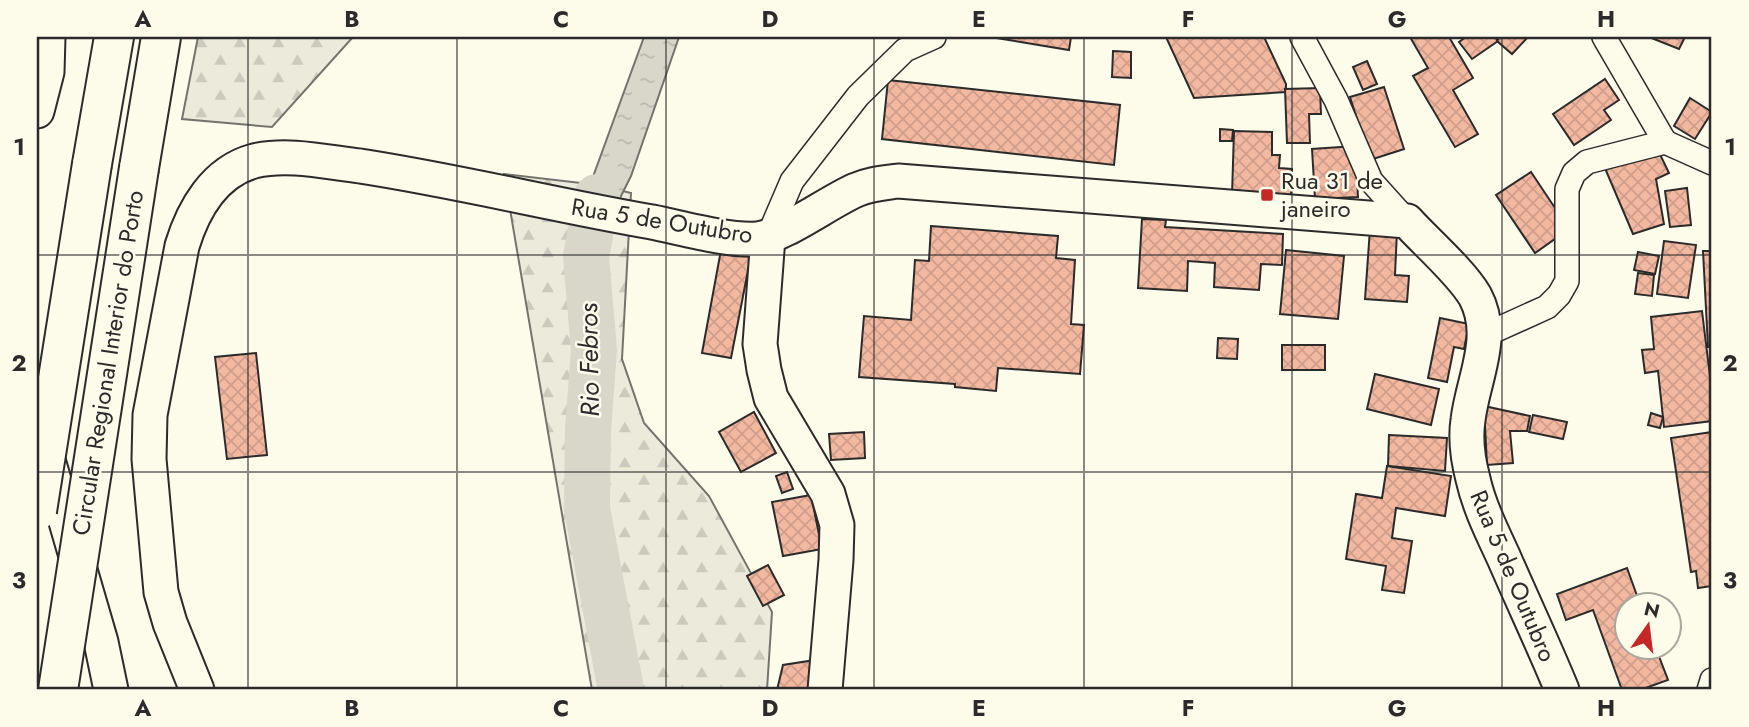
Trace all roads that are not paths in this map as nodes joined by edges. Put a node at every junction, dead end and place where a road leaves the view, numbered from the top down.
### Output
1 (48, 37) edge
2 (114, 37) edge
3 (161, 37) edge
4 (934, 37) edge
5 (1302, 37) edge
6 (1604, 37) edge
7 (37, 111) edge
8 (1665, 142) junction
9 (1712, 163) edge
10 (1407, 221) junction
11 (768, 237) junction
12 (1485, 335) junction
13 (37, 420) edge
14 (37, 511) edge
15 (1712, 680) edge
16 (58, 690) edge
17 (111, 690) edge
18 (197, 690) edge
19 (825, 690) edge
20 (1562, 690) edge
21 (1709, 690) edge

1 - 7 street
2 - 14 highway, Circular Regional Interior do Porto, bridge
3 - 16 highway, Circular Regional Interior do Porto, bridge
4 - 11 street
5 - 10 street
6 - 8 street
8 - 9 street
8 - 12 street
10 - 11 street, Rua 5 de Outubro
10 - 12 street, Rua 5 de Outubro
11 - 18 street, Rua 5 de Outubro
11 - 19 street
12 - 20 street, Rua 5 de Outubro
13 - 17 street
15 - 21 street

